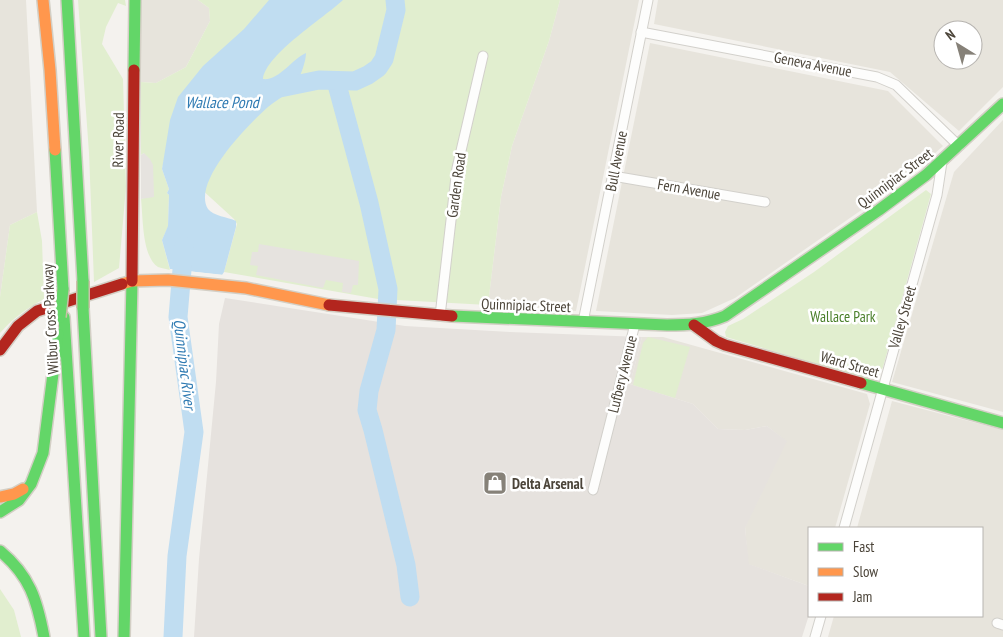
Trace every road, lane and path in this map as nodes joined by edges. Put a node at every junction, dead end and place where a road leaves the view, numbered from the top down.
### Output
1 (43, 0) edge
2 (67, 0) edge
3 (135, 0) edge
4 (648, 0) edge
5 (641, 32) junction
6 (484, 56) dead end
7 (1003, 104) edge
8 (959, 146) junction
9 (942, 162) junction
10 (614, 176) junction
11 (765, 202) dead end
12 (132, 281) junction
13 (440, 316) junction
14 (62, 317) junction
15 (584, 322) junction
16 (635, 324) junction
17 (694, 325) junction
18 (0, 350) edge
19 (882, 389) junction
20 (1003, 424) edge
21 (31, 484) junction
22 (593, 490) dead end
23 (0, 497) edge
24 (0, 512) edge
25 (844, 527) edge
26 (0, 551) edge
27 (821, 617) edge
28 (44, 637) edge
29 (84, 637) edge
30 (101, 637) edge
31 (124, 637) edge
32 (815, 637) edge

1 - 14 main road, Wilbur Cross Parkway, bridge
2 - 30 main road, bridge
3 - 12 main road, River Road
4 - 5 street, Bull Avenue
5 - 8 street, Geneva Avenue
5 - 10 street, Bull Avenue
6 - 13 street, Garden Road
7 - 8 main road, Quinnipiac Street
8 - 9 main road, Quinnipiac Street
9 - 17 main road, Quinnipiac Street
9 - 19 street, Valley Street
10 - 11 street, Fern Avenue
10 - 15 street, Bull Avenue
12 - 13 main road, Quinnipiac Street
12 - 18 main road, Quinnipiac Street
12 - 31 main road, River Road
13 - 15 main road, Quinnipiac Street
14 - 21 main road
14 - 29 main road, Wilbur Cross Parkway
15 - 16 main road, Quinnipiac Street
16 - 17 main road, Quinnipiac Street
16 - 22 street, Lufbery Avenue
17 - 19 main road, Ward Street
19 - 20 main road, Ward Street
19 - 25 street, Valley Street
21 - 23 main road
21 - 24 main road
26 - 28 main road
27 - 32 street

